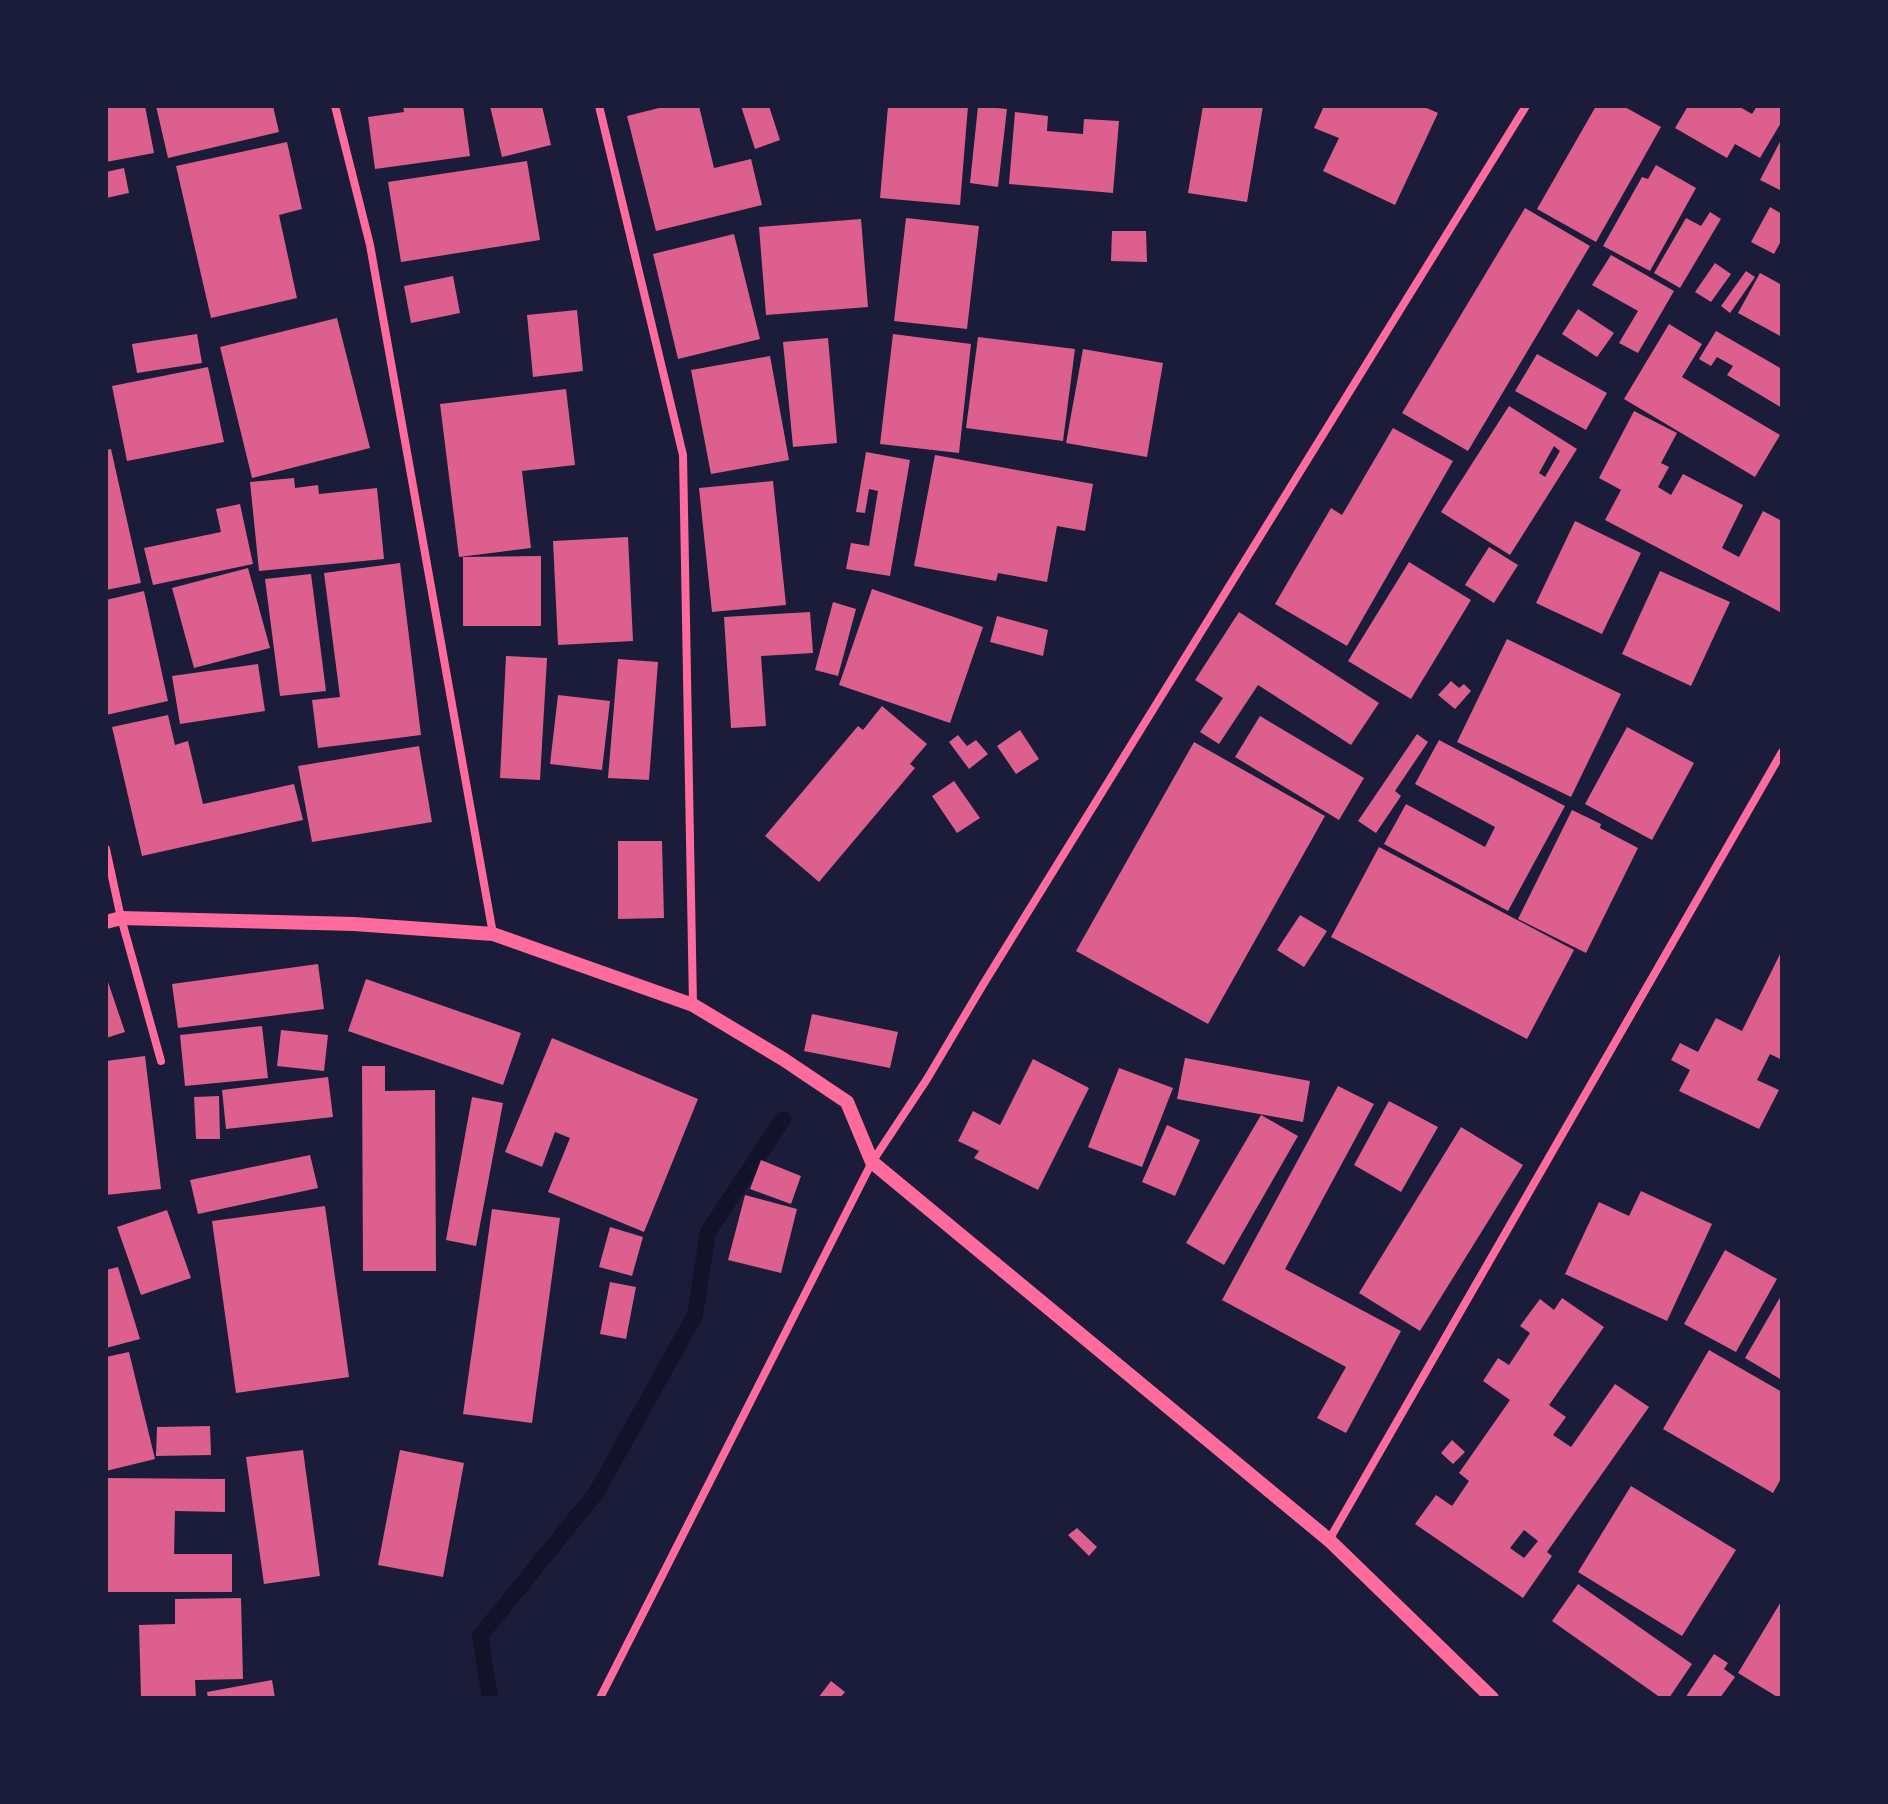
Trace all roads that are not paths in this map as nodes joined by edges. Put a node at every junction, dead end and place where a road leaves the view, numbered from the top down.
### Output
1 (335, 106) edge
2 (599, 106) edge
3 (1526, 106) edge
4 (1782, 752) edge
5 (106, 849) edge
6 (114, 920) edge
7 (493, 934) junction
8 (693, 1005) junction
9 (161, 1061) dead end
10 (872, 1162) junction
11 (1329, 1540) junction
12 (600, 1698) edge
13 (1492, 1698) edge

1 - 7 street
2 - 8 street
3 - 10 street
4 - 11 street
5 - 6 street
6 - 7 street
6 - 9 street
7 - 8 street
8 - 10 street
10 - 11 street
10 - 12 street
11 - 13 street

